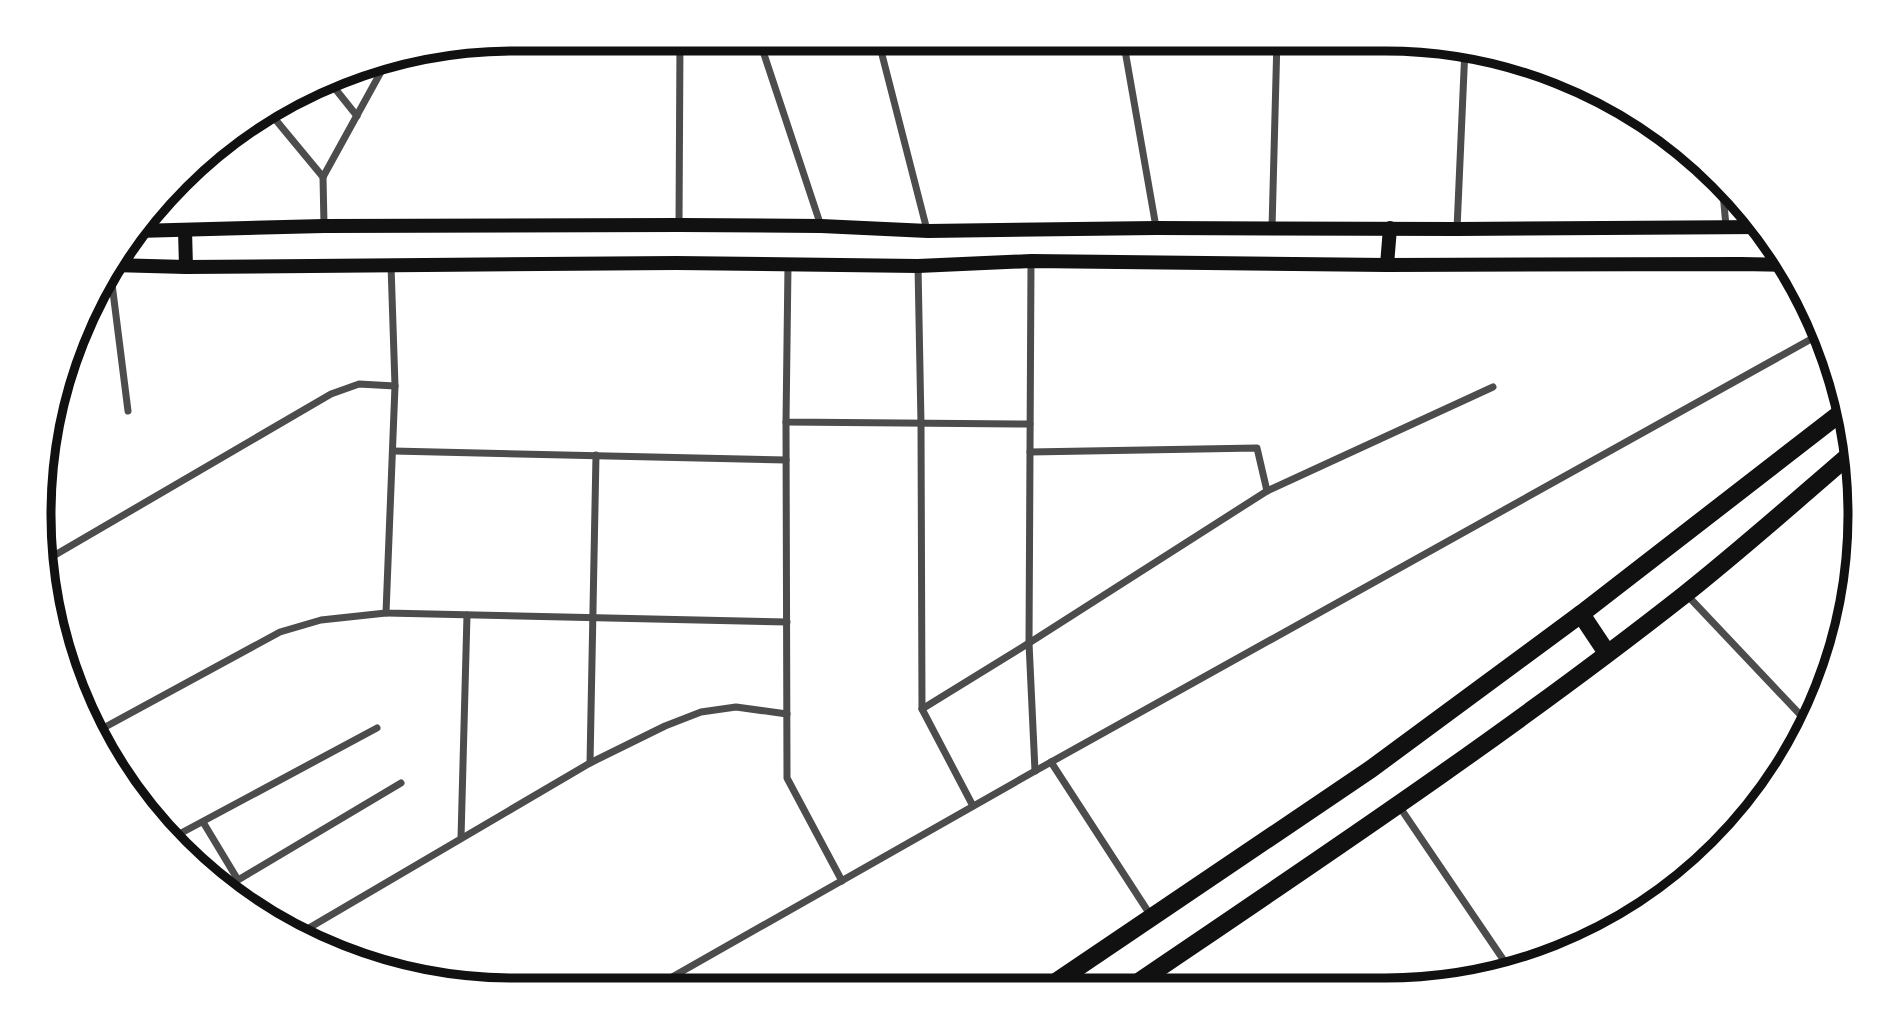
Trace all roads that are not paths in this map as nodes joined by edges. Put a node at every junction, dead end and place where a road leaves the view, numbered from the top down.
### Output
1 (680, 51) edge
2 (763, 51) edge
3 (881, 51) edge
4 (1125, 51) edge
5 (1277, 51) edge
6 (1465, 58) edge
7 (382, 70) edge
8 (334, 87) edge
9 (357, 116) junction
10 (274, 118) edge
11 (323, 177) junction
12 (1724, 199) edge
13 (679, 225) junction
14 (324, 226) junction
15 (821, 226) junction
16 (1726, 226) junction
17 (1748, 227) edge
18 (1156, 228) junction
19 (1272, 228) junction
20 (1390, 228) junction
21 (1457, 229) junction
22 (149, 230) edge
23 (185, 230) junction
24 (928, 231) junction
25 (1031, 261) junction
26 (391, 264) junction
27 (788, 265) junction
28 (1387, 265) junction
29 (1775, 265) edge
30 (918, 266) junction
31 (123, 267) edge
32 (186, 267) junction
33 (113, 283) edge
34 (1813, 338) edge
35 (396, 386) junction
36 (1493, 387) dead end
37 (128, 411) dead end
38 (1837, 416) edge
39 (786, 422) junction
40 (921, 424) junction
41 (1030, 424) junction
42 (393, 451) junction
43 (1030, 452) junction
44 (596, 455) junction
45 (786, 460) junction
46 (1845, 460) edge
47 (1267, 491) junction
48 (53, 556) edge
49 (1685, 594) junction
50 (386, 612) junction
51 (1581, 614) junction
52 (467, 615) junction
53 (592, 617) junction
54 (787, 622) junction
55 (1029, 643) junction
56 (1607, 653) junction
57 (922, 709) junction
58 (787, 714) junction
59 (1802, 716) edge
60 (103, 728) edge
61 (377, 728) dead end
62 (1051, 762) junction
63 (590, 763) junction
64 (1035, 771) junction
65 (401, 783) dead end
66 (1399, 805) junction
67 (973, 806) junction
68 (203, 822) junction
69 (179, 834) edge
70 (461, 838) junction
71 (842, 881) junction
72 (1151, 916) junction
73 (307, 929) edge
74 (1505, 962) edge
75 (670, 978) edge
76 (1061, 978) edge
77 (1146, 978) edge

1 - 13 street
2 - 15 street
3 - 24 street
4 - 18 street
5 - 19 street
6 - 21 street
7 - 9 street
8 - 9 street
9 - 11 street
10 - 11 street
11 - 14 street
12 - 16 street
13 - 14 main road
13 - 15 main road
14 - 23 main road
15 - 24 main road
16 - 17 main road
16 - 21 main road
18 - 19 main road
18 - 24 main road
19 - 20 main road
20 - 21 main road
20 - 28 main road
22 - 23 main road
23 - 32 main road
25 - 28 main road
25 - 30 main road
25 - 41 street
26 - 27 main road
26 - 32 main road
26 - 35 street
27 - 30 main road
27 - 39 street
28 - 29 main road
30 - 40 street
31 - 32 main road
33 - 37 street
34 - 62 street
35 - 42 street
35 - 48 street
36 - 47 street
38 - 51 main road
39 - 40 street
39 - 45 street
40 - 41 street
40 - 57 street
41 - 43 street
42 - 44 street
42 - 50 street
43 - 47 street
43 - 55 street
44 - 45 street
44 - 53 street
45 - 54 street
46 - 49 main road
47 - 55 street
49 - 56 main road
49 - 59 street
50 - 52 street
50 - 60 street
51 - 56 main road
51 - 72 main road
52 - 53 street
52 - 70 street
53 - 54 street
53 - 63 street
54 - 58 street
55 - 57 street
55 - 64 street
56 - 66 main road
57 - 67 street
58 - 63 street
58 - 71 street
61 - 68 street
62 - 64 street
62 - 72 street
63 - 70 street
64 - 67 street
65 - 68 street
66 - 74 street
66 - 77 main road
67 - 71 street
68 - 69 street
70 - 73 street
71 - 75 street
72 - 76 main road

